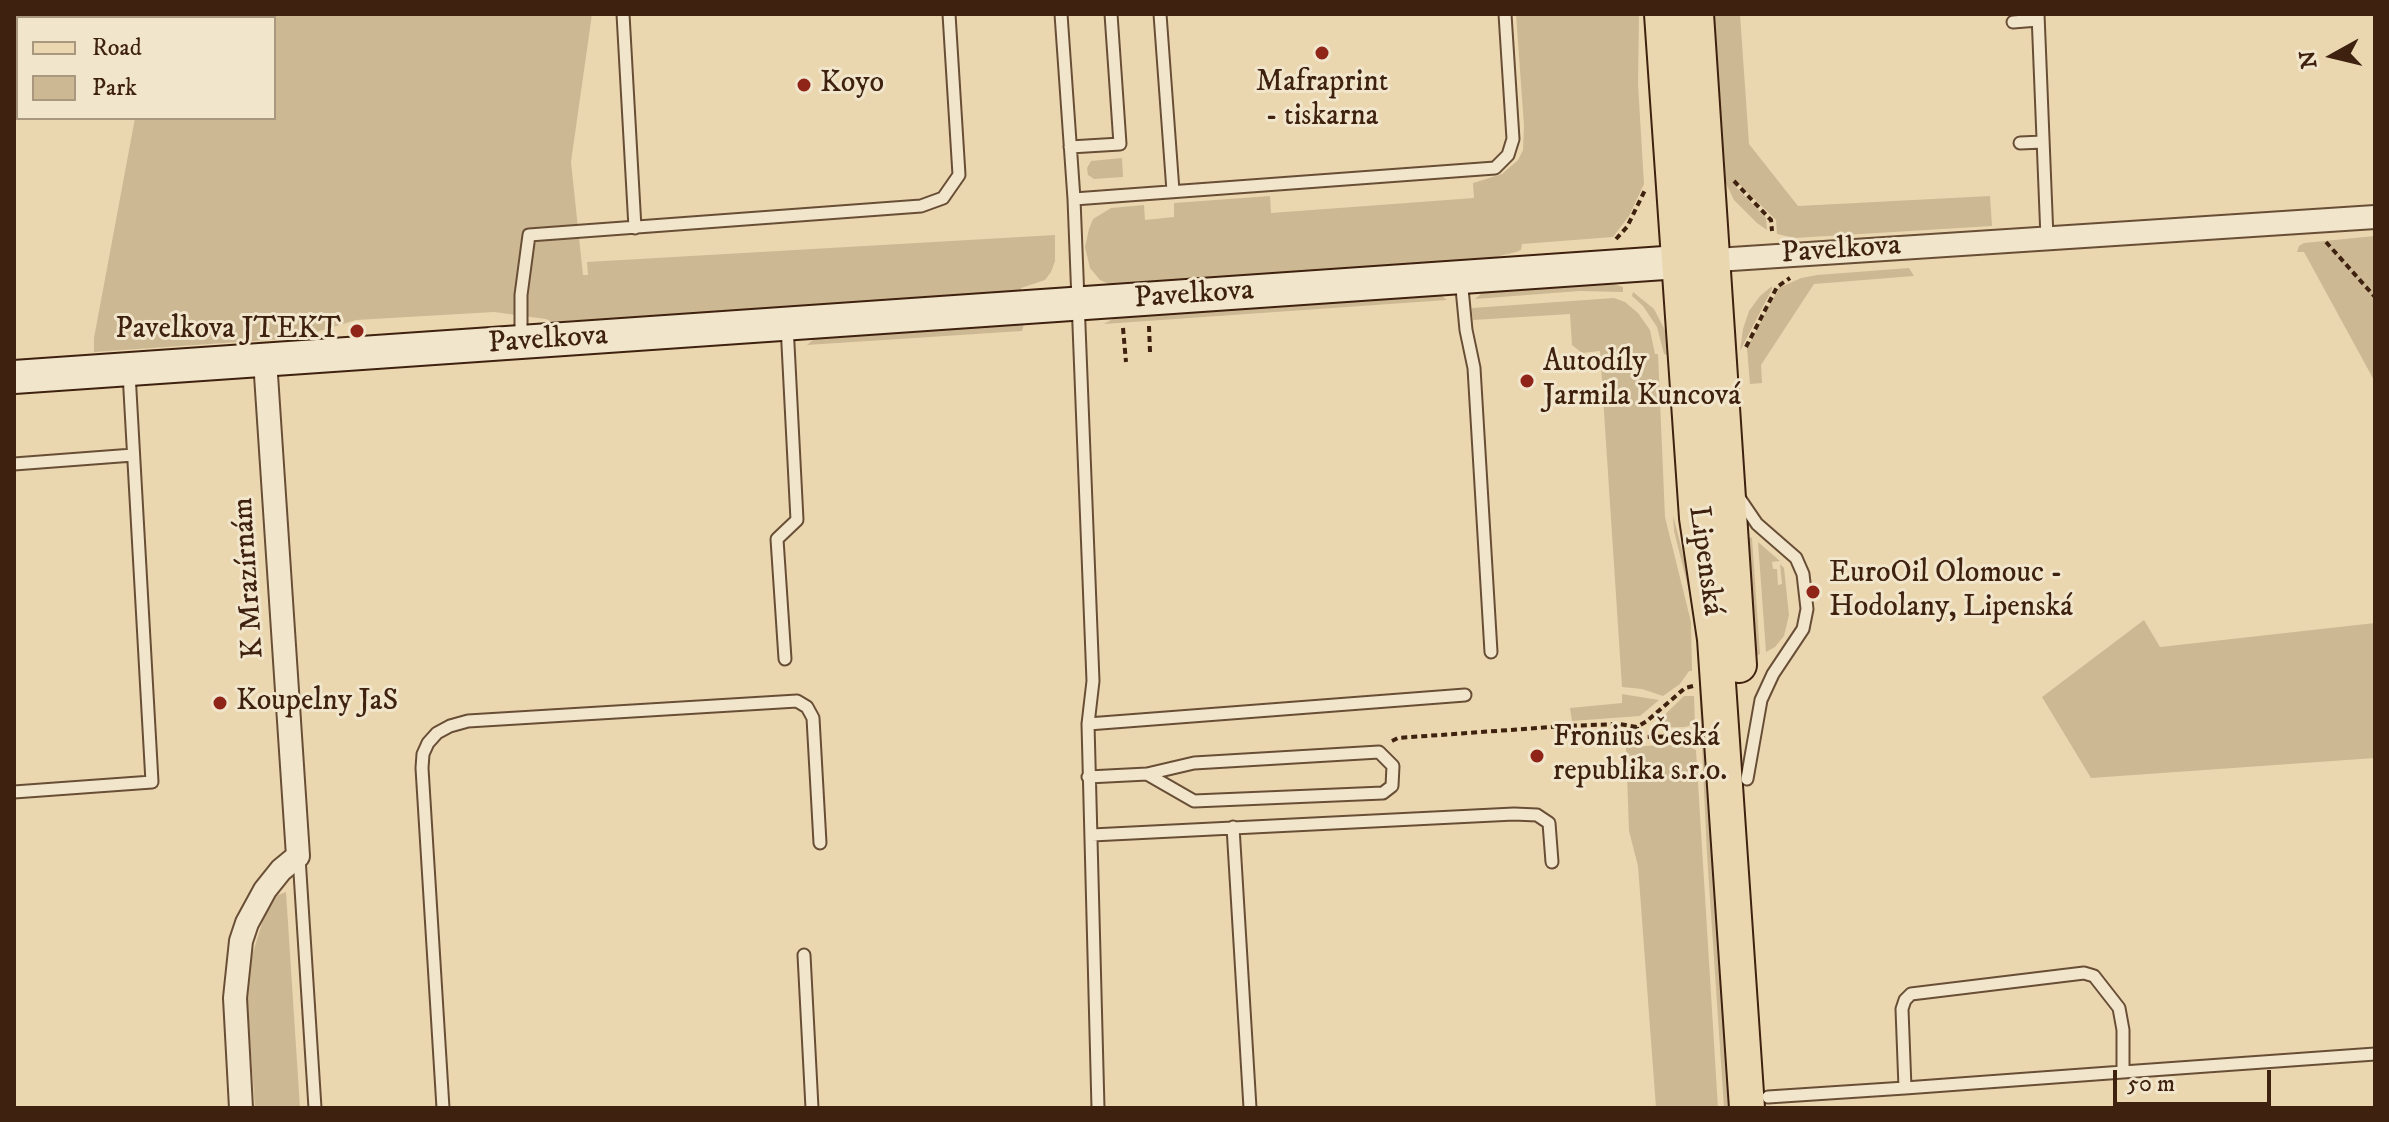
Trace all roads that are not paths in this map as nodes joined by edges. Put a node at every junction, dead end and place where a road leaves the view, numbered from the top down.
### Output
1 (623, 14) edge
2 (949, 14) edge
3 (1061, 14) edge
4 (1111, 14) edge
5 (1160, 14) edge
6 (1505, 14) edge
7 (1662, 14) edge
8 (1696, 14) edge
9 (2038, 17) edge
10 (2013, 22) dead end
11 (2043, 142) junction
12 (2020, 143) dead end
13 (1070, 147) junction
14 (1173, 191) junction
15 (1074, 199) junction
16 (2375, 217) edge
17 (635, 228) junction
18 (2047, 238) junction
19 (1696, 261) junction
20 (1461, 277) junction
21 (1079, 304) junction
22 (787, 325) junction
23 (521, 343) junction
24 (265, 360) junction
25 (128, 369) junction
26 (14, 377) edge
27 (133, 455) junction
28 (14, 464) edge
29 (1726, 464) junction
30 (1491, 652) dead end
31 (785, 659) dead end
32 (1465, 695) dead end
33 (1088, 724) junction
34 (1147, 774) junction
35 (1088, 777) junction
36 (1747, 779) junction
37 (14, 792) edge
38 (1233, 827) junction
39 (1092, 835) junction
40 (820, 843) dead end
41 (298, 856) junction
42 (1552, 862) dead end
43 (804, 955) dead end
44 (2375, 1054) edge
45 (2123, 1072) junction
46 (1905, 1088) junction
47 (1761, 1104) edge
48 (241, 1108) edge
49 (315, 1108) edge
50 (443, 1108) edge
51 (812, 1108) edge
52 (1098, 1108) edge
53 (1250, 1108) edge

1 - 17 lane
2 - 17 lane
3 - 13 lane
4 - 13 lane
5 - 14 lane
6 - 14 lane
7 - 19 main road, Lipenská
8 - 19 main road, Lipenská
9 - 10 lane
9 - 11 lane
11 - 12 lane
11 - 18 lane
13 - 15 lane
14 - 15 lane
15 - 21 lane
16 - 18 street, Pavelkova
17 - 23 lane
18 - 19 street, Pavelkova
19 - 20 street, Pavelkova
19 - 29 main road, Lipenská
19 - 47 main road, Lipenská
20 - 21 street, Pavelkova
20 - 30 lane
21 - 22 street, Pavelkova
21 - 33 lane
22 - 23 street, Pavelkova
22 - 31 lane
23 - 24 street, Pavelkova
24 - 25 street, Pavelkova
24 - 41 street, K Mrazírnám
25 - 26 street, Pavelkova
25 - 27 lane
27 - 28 lane
27 - 37 lane
29 - 36 main road, Lipenská
29 - 36 lane
32 - 33 lane
33 - 35 lane
34 - 34 lane
34 - 35 lane
35 - 39 lane
36 - 47 main road, Lipenská
38 - 39 lane
38 - 42 lane
38 - 53 lane
39 - 52 lane
40 - 50 lane
41 - 48 street
41 - 49 lane
43 - 51 lane
44 - 45 lane
45 - 46 lane
45 - 46 lane
46 - 47 lane

